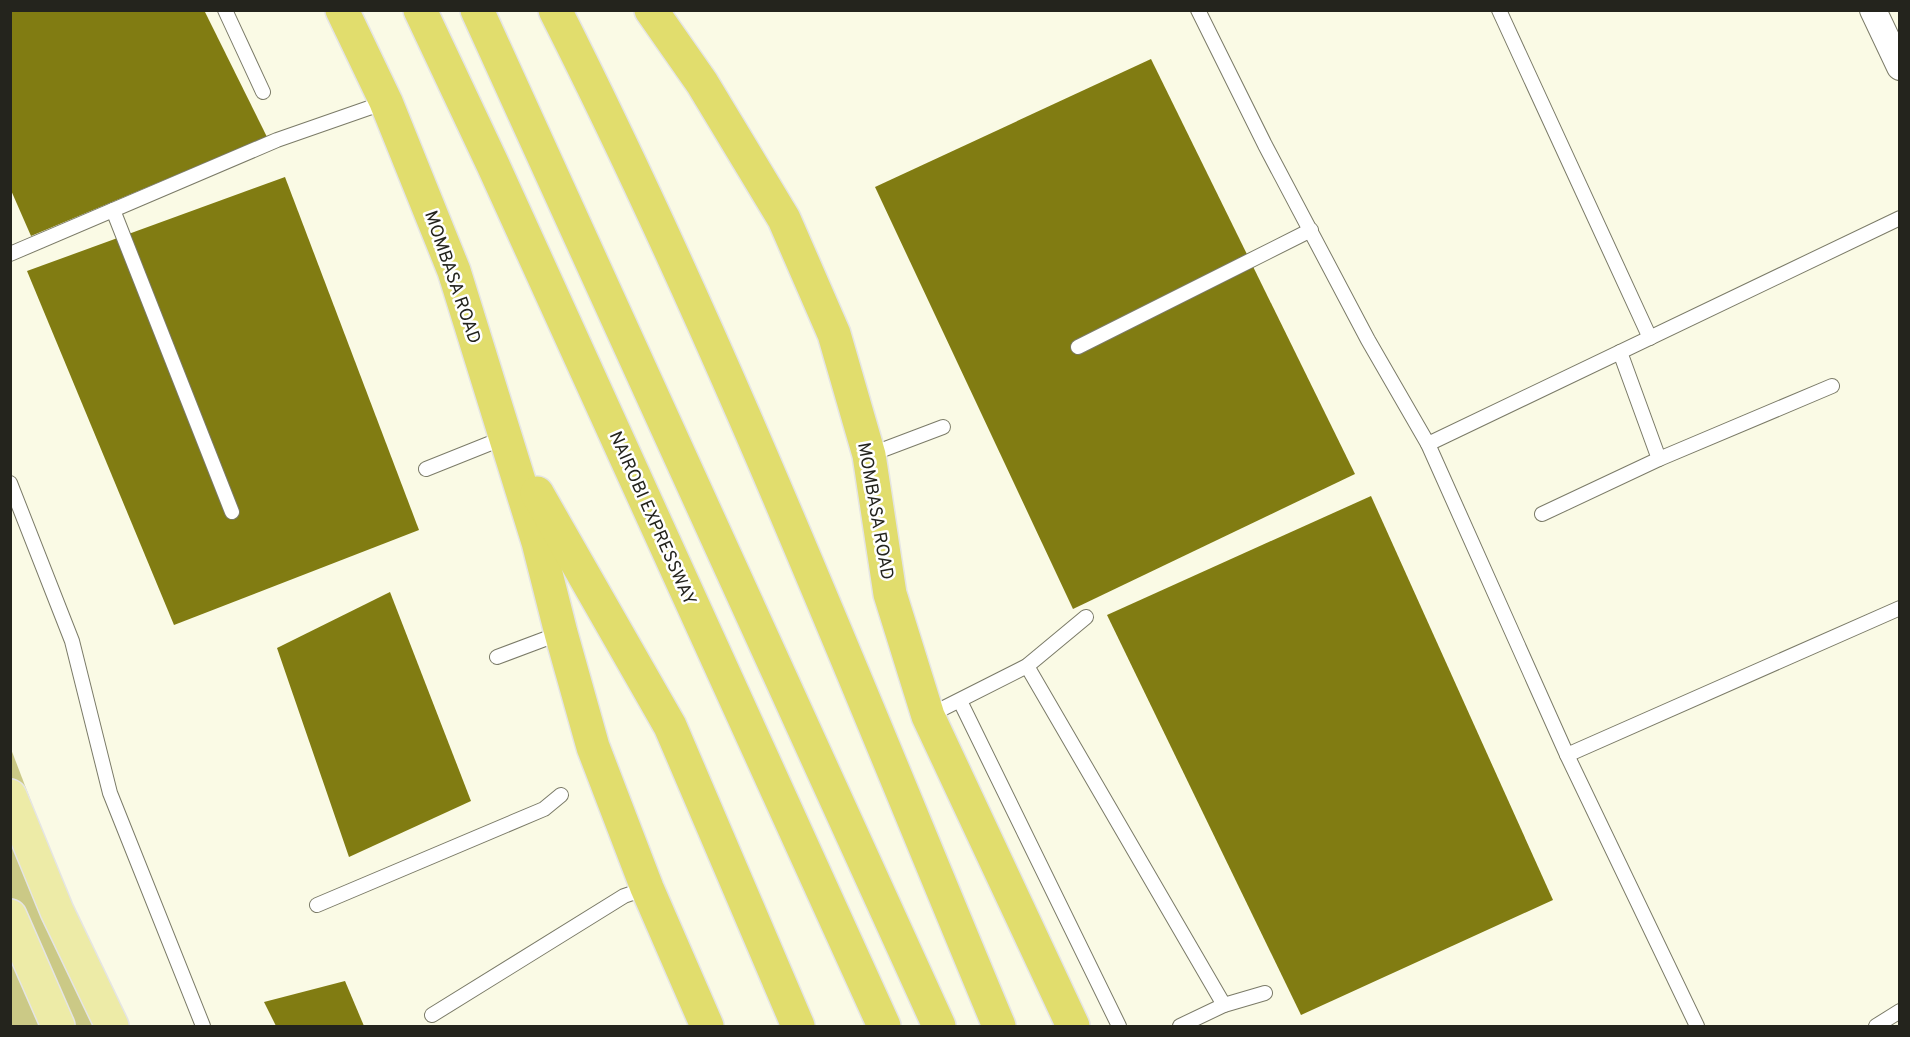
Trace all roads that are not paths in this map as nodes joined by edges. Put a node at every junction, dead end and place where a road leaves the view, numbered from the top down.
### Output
1 (225, 10) edge
2 (342, 10) edge
3 (420, 10) edge
4 (477, 10) edge
5 (555, 10) edge
6 (651, 10) edge
7 (1198, 10) edge
8 (1499, 10) edge
9 (1874, 10) edge
10 (1896, 52) edge
11 (263, 92) dead end
12 (386, 102) junction
13 (113, 210) junction
14 (1899, 218) edge
15 (1311, 230) junction
16 (10, 254) edge
17 (1650, 338) junction
18 (1078, 347) dead end
19 (1620, 352) junction
20 (1832, 386) dead end
21 (943, 427) dead end
22 (506, 437) junction
23 (1428, 444) junction
24 (869, 455) junction
25 (1659, 459) junction
26 (426, 469) dead end
27 (10, 483) edge
28 (232, 512) dead end
29 (1542, 514) dead end
30 (1899, 608) edge
31 (1086, 617) dead end
32 (561, 633) junction
33 (497, 657) dead end
34 (1027, 666) junction
35 (960, 700) junction
36 (928, 716) junction
37 (1568, 755) junction
38 (561, 795) dead end
39 (10, 796) edge
40 (647, 888) junction
41 (317, 905) dead end
42 (10, 916) edge
43 (1265, 993) dead end
44 (1224, 1005) junction
45 (1899, 1011) edge
46 (432, 1015) dead end
47 (58, 1026) edge
48 (112, 1026) edge
49 (203, 1026) edge
50 (707, 1026) edge
51 (798, 1026) edge
52 (884, 1026) edge
53 (939, 1026) edge
54 (999, 1026) edge
55 (1073, 1026) edge
56 (1119, 1026) edge
57 (1180, 1026) edge
58 (1697, 1026) edge
59 (1876, 1026) edge

1 - 11 lane
2 - 12 highway, MOMBASA ROAD
3 - 52 highway, NAIROBI EXPRESSWAY
4 - 53 highway
5 - 54 highway
6 - 24 highway, MOMBASA ROAD
7 - 15 lane
8 - 17 lane
9 - 10 street
12 - 13 lane
12 - 22 highway, MOMBASA ROAD
13 - 16 lane
13 - 28 lane
14 - 17 lane
15 - 18 lane
15 - 23 lane
17 - 19 lane
19 - 23 lane
19 - 25 lane
20 - 25 lane
21 - 24 lane
22 - 26 lane
22 - 32 highway, MOMBASA ROAD
22 - 51 highway
23 - 37 lane
24 - 36 highway, MOMBASA ROAD
25 - 29 lane
27 - 49 lane
30 - 37 lane
31 - 34 lane
32 - 33 lane
32 - 40 highway, MOMBASA ROAD
34 - 35 lane
34 - 44 lane
35 - 36 lane
35 - 56 lane
36 - 55 highway, MOMBASA ROAD
37 - 58 lane
38 - 41 lane
39 - 48 main road
40 - 46 lane
40 - 50 highway, MOMBASA ROAD
42 - 47 main road
43 - 44 lane
44 - 57 lane
45 - 59 lane

